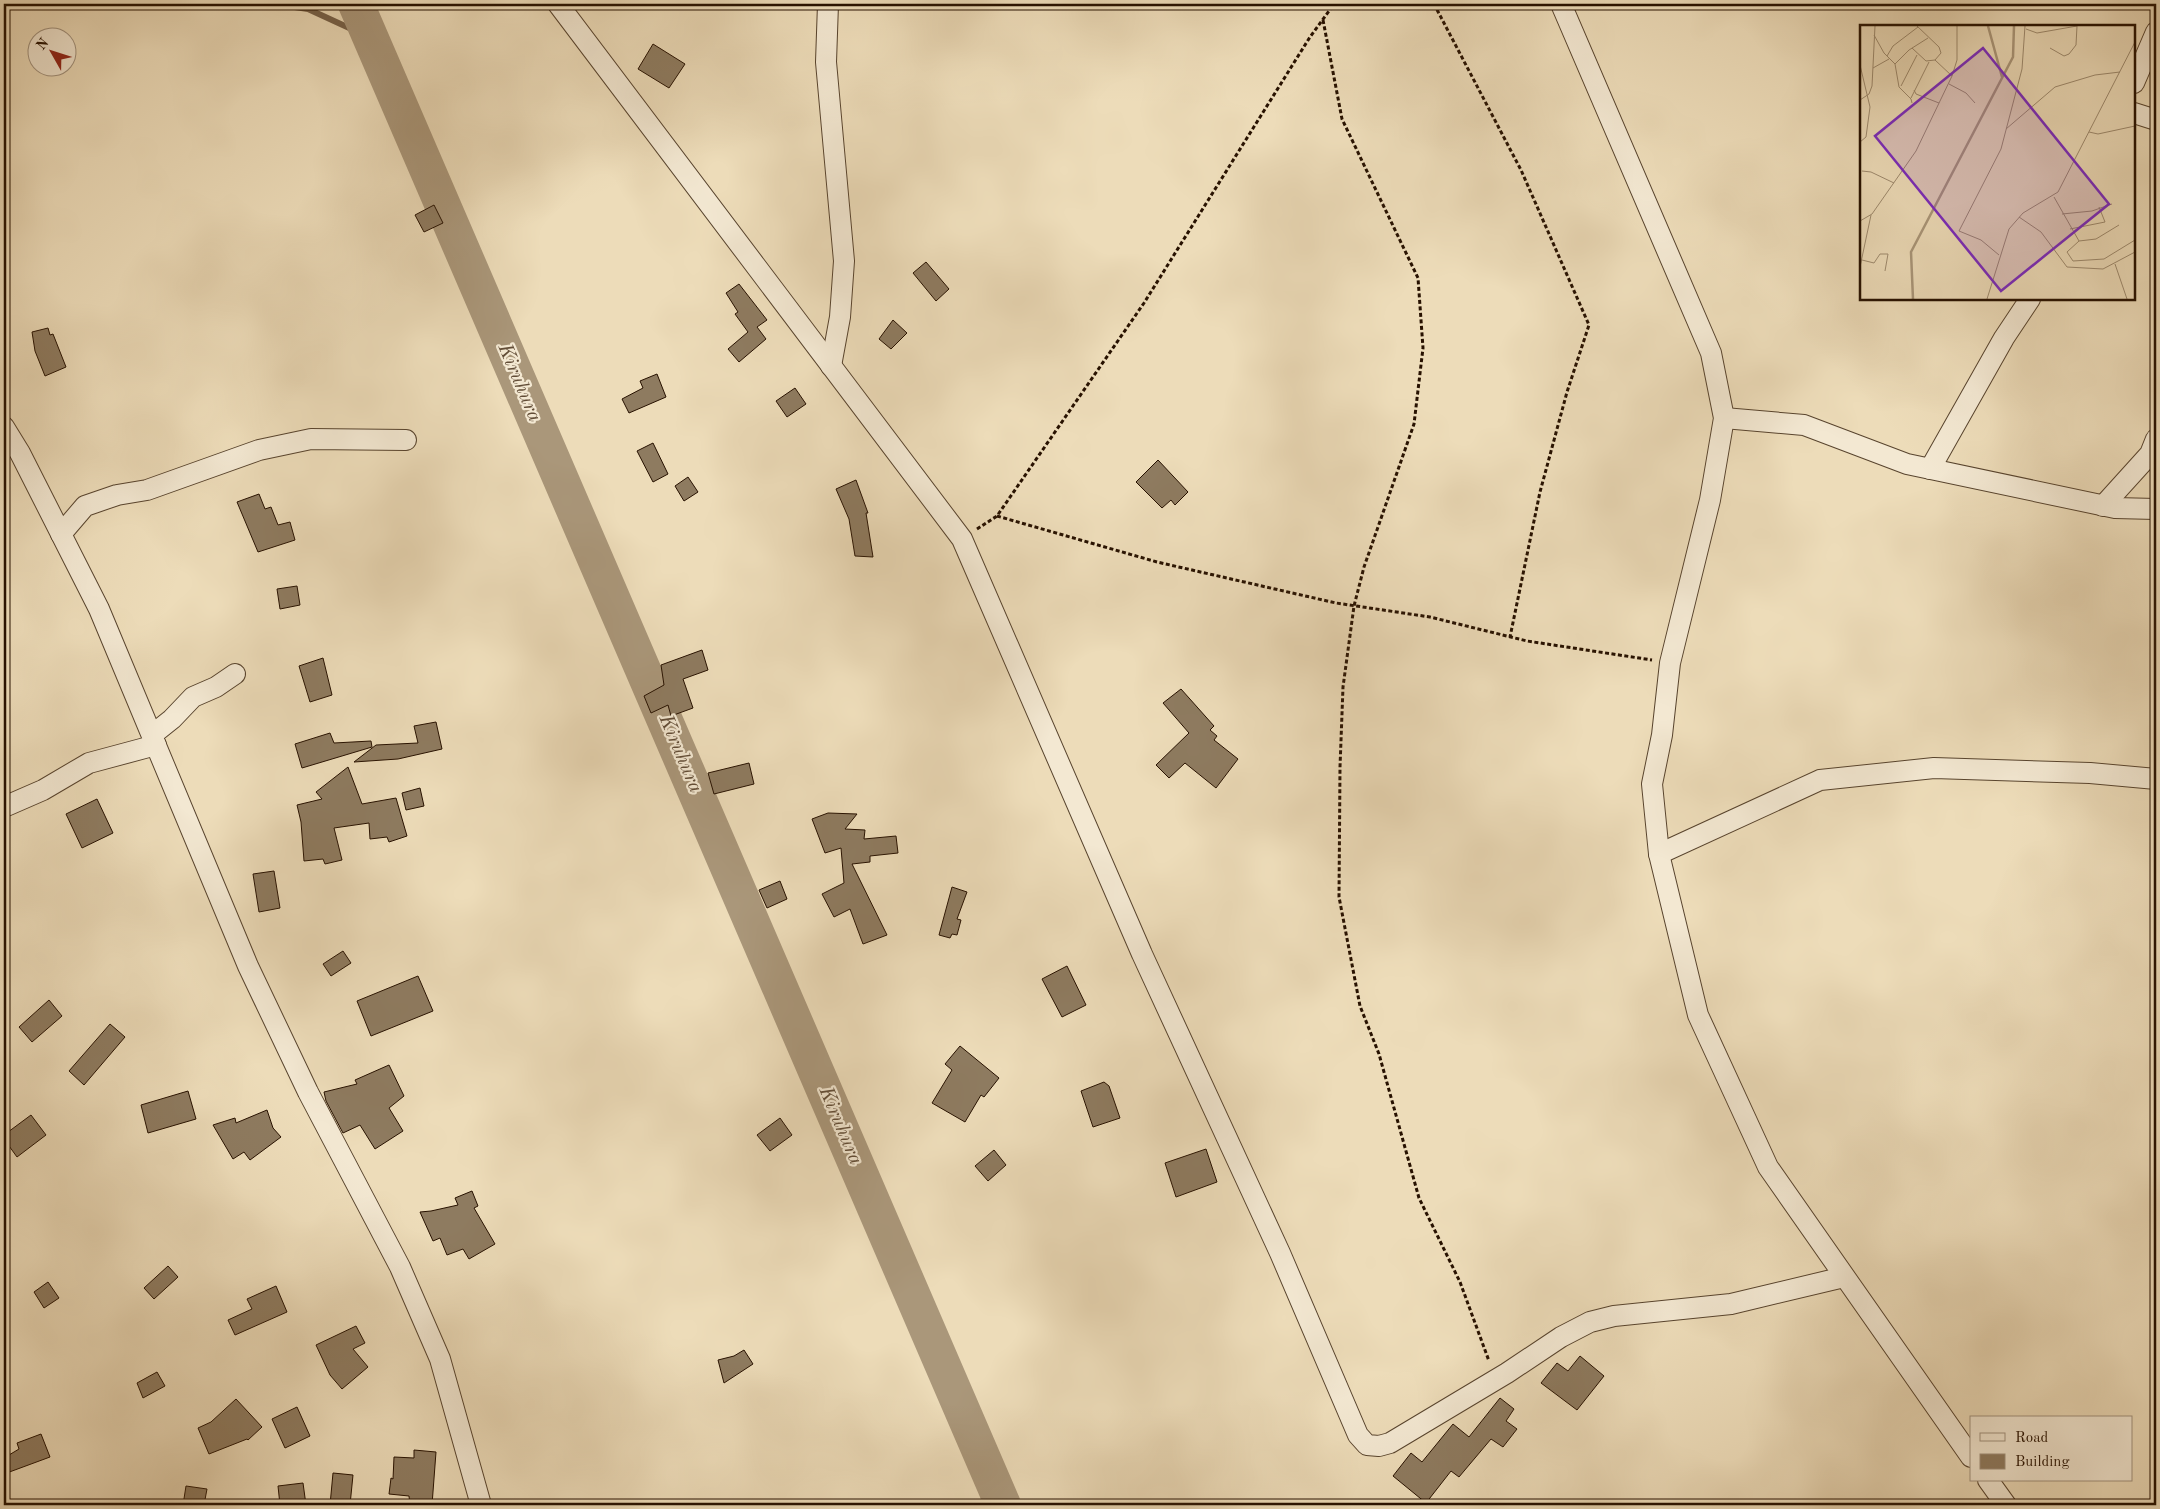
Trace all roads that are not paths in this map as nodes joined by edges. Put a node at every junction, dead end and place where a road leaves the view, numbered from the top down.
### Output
1 (558, 4) edge
2 (828, 4) edge
3 (1562, 4) edge
4 (2156, 32) edge
5 (2135, 81) edge
6 (2135, 113) edge
7 (2156, 120) edge
8 (2029, 300) edge
9 (831, 366) junction
10 (1724, 418) junction
11 (4, 428) edge
12 (2156, 439) edge
13 (406, 440) dead end
14 (12, 452) edge
15 (1930, 469) junction
16 (2103, 506) junction
17 (2156, 509) edge
18 (61, 534) junction
19 (235, 674) dead end
20 (154, 740) junction
21 (2156, 779) edge
22 (4, 806) edge
23 (1659, 854) junction
24 (1844, 1277) junction
25 (1970, 1456) edge
26 (1989, 1482) edge
27 (481, 1505) edge
28 (2006, 1505) edge

1 - 9 street
2 - 9 street
3 - 10 street
4 - 5 street
6 - 7 street
8 - 15 street
9 - 24 street
10 - 15 street
10 - 23 street
11 - 14 street
12 - 16 street
13 - 18 street
14 - 18 street
15 - 16 street
16 - 17 street
18 - 20 street
19 - 20 street
20 - 22 street
20 - 27 street
21 - 23 street
23 - 24 street
24 - 25 street
26 - 28 street

